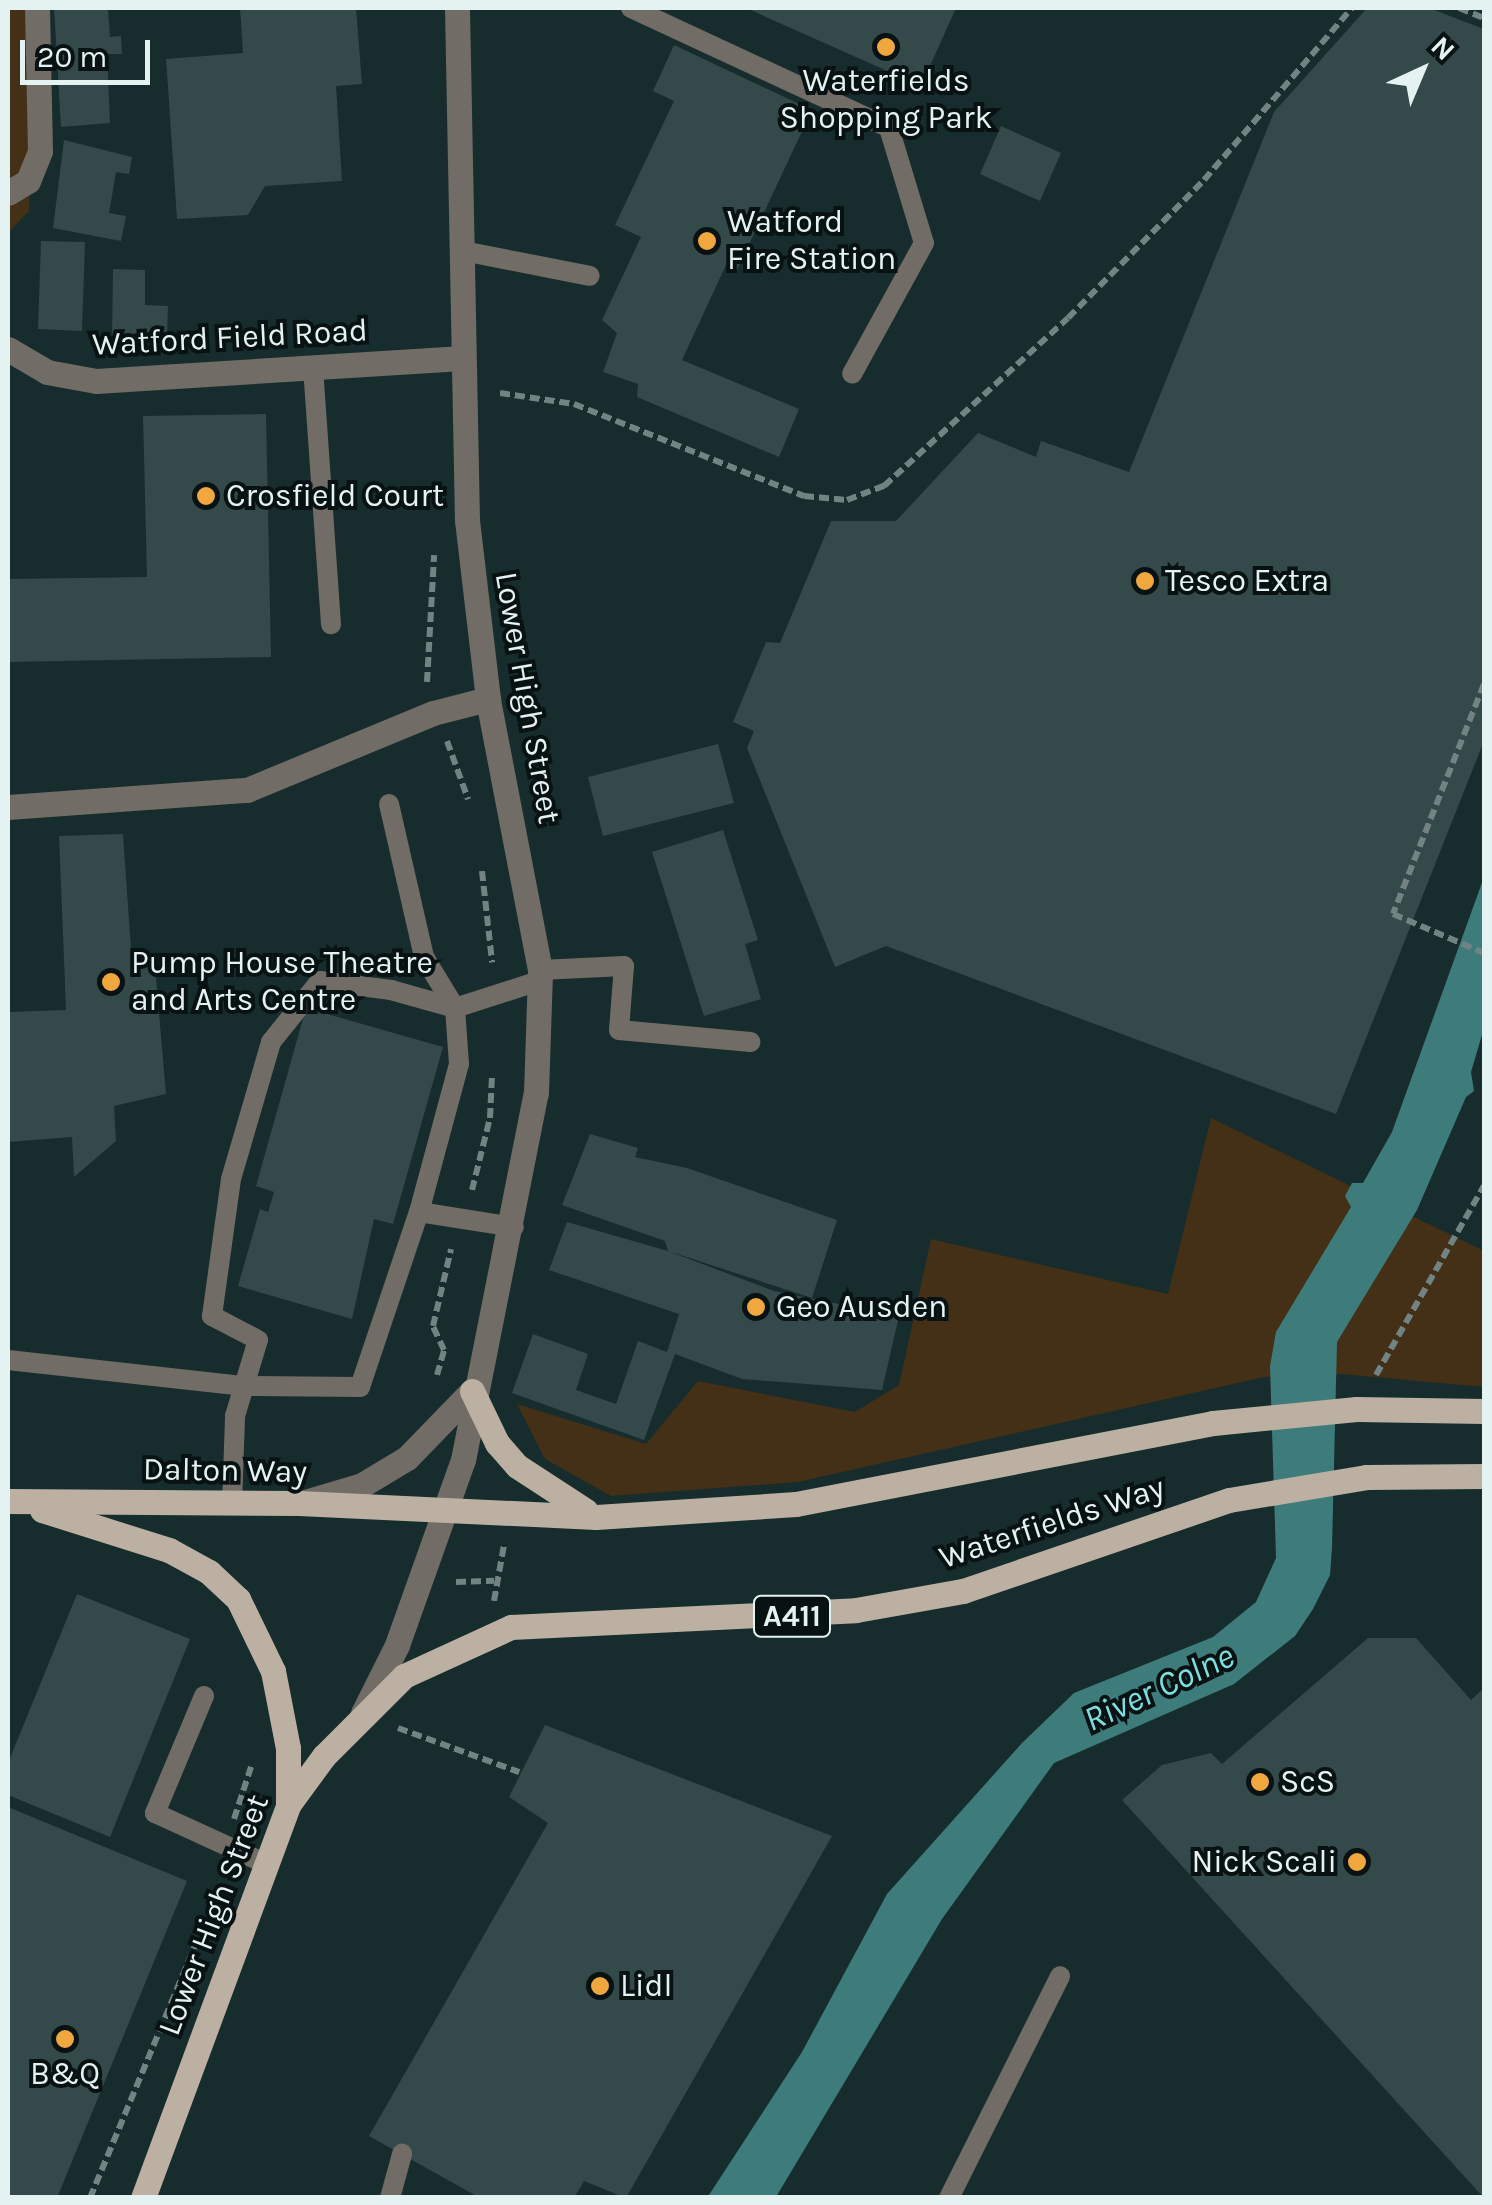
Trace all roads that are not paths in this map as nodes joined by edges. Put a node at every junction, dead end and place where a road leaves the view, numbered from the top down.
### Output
1 (36, 8) edge
2 (457, 8) edge
3 (631, 8) edge
4 (8, 193) edge
5 (463, 251) junction
6 (590, 276) dead end
7 (8, 349) edge
8 (462, 358) junction
9 (313, 367) junction
10 (852, 374) dead end
11 (331, 624) dead end
12 (488, 699) junction
13 (389, 804) dead end
14 (8, 808) edge
15 (539, 976) junction
16 (455, 1008) junction
17 (750, 1042) dead end
18 (419, 1212) junction
19 (514, 1226) junction
20 (8, 1360) edge
21 (245, 1386) junction
22 (472, 1392) junction
23 (1484, 1411) edge
24 (1484, 1476) edge
25 (10, 1501) edge
26 (232, 1504) junction
27 (299, 1504) junction
28 (442, 1514) junction
29 (596, 1517) junction
30 (204, 1696) dead end
31 (364, 1713) junction
32 (288, 1805) junction
33 (264, 1863) junction
34 (1060, 1976) dead end
35 (402, 2154) dead end
36 (150, 2195) edge
37 (390, 2198) edge
38 (949, 2198) edge

1 - 4 street
2 - 5 street, Lower High Street
3 - 10 lane
5 - 6 lane
5 - 8 street, Lower High Street
7 - 9 street, Watford Field Road
8 - 9 street, Watford Field Road
8 - 12 street, Lower High Street
9 - 11 lane
12 - 14 street
12 - 15 street, Lower High Street
13 - 16 lane
15 - 16 lane
15 - 17 lane
15 - 19 street, Lower High Street
16 - 18 lane
16 - 21 lane
18 - 19 lane
18 - 21 lane
19 - 22 street, Lower High Street
20 - 21 lane
21 - 26 lane
22 - 27 street
22 - 28 street, Lower High Street
22 - 29 main road
23 - 29 main road, Waterfields Way / A411
24 - 31 main road, Waterfields Way / A411
25 - 26 main road, Dalton Way / A411
25 - 32 main road, A411
26 - 27 main road, Dalton Way / A411
27 - 28 main road, Dalton Way / A411
28 - 29 main road, Waterfields Way / A411
28 - 31 street, Lower High Street
30 - 33 lane
31 - 32 main road, Lower High Street / A411
32 - 33 main road, Lower High Street / A411
33 - 36 main road, Lower High Street / A411
34 - 38 lane
35 - 37 lane

